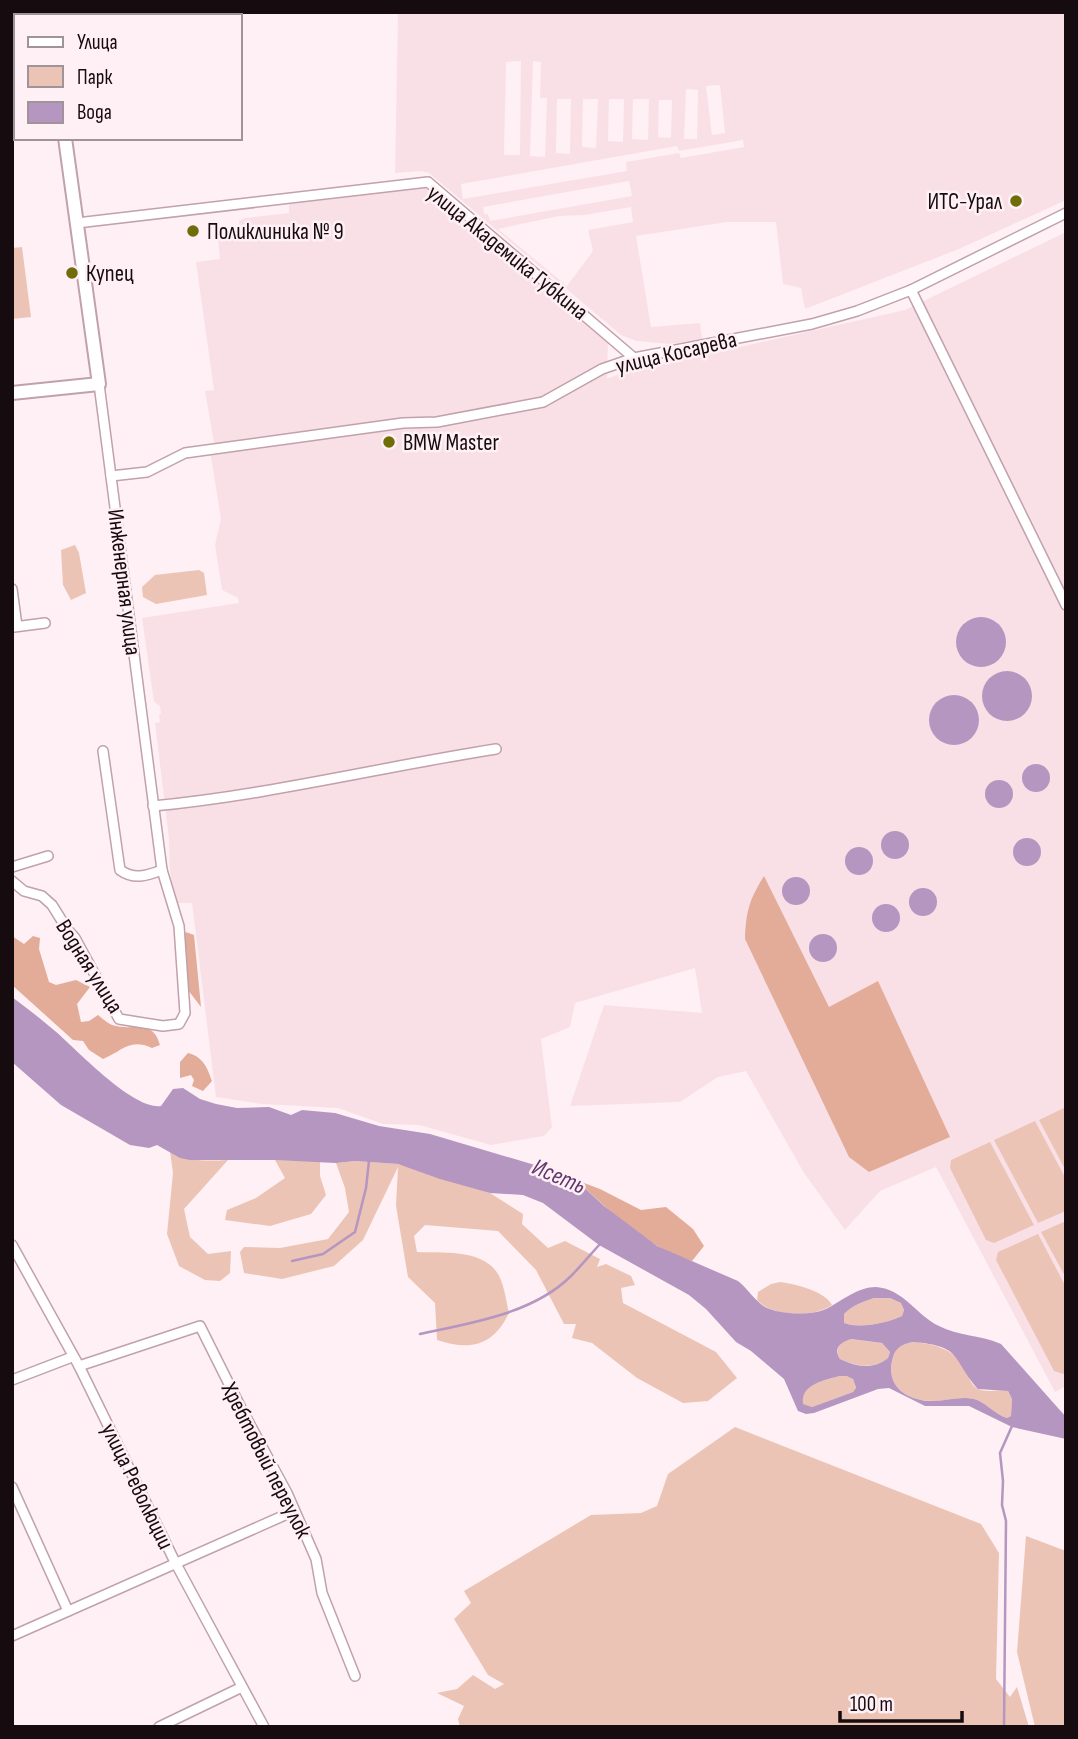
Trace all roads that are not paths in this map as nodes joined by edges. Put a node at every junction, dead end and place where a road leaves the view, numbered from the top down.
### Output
1 (65, 140) edge
2 (1066, 213) edge
3 (77, 223) junction
4 (911, 290) junction
5 (634, 358) junction
6 (99, 384) junction
7 (12, 393) edge
8 (111, 476) junction
9 (12, 589) edge
10 (1066, 605) edge
11 (45, 623) dead end
12 (15, 627) edge
13 (496, 749) dead end
14 (103, 751) dead end
15 (153, 806) junction
16 (48, 856) dead end
17 (12, 867) edge
18 (162, 870) junction
19 (12, 881) edge
20 (179, 1024) joint
21 (12, 1245) edge
22 (72, 1357) junction
23 (79, 1366) junction
24 (12, 1380) edge
25 (12, 1487) edge
26 (294, 1511) junction
27 (175, 1562) junction
28 (68, 1612) junction
29 (12, 1636) edge
30 (355, 1676) dead end
31 (242, 1687) junction
32 (159, 1727) edge
33 (264, 1727) edge

1 - 3 street, Инженерная улица
2 - 4 street, улица Косарева
3 - 5 street, улица Академика Губкина
3 - 6 street, Инженерная улица
4 - 5 street, улица Косарева
4 - 10 street
5 - 8 street, улица Косарева
6 - 7 street
6 - 8 street, Инженерная улица
8 - 15 street, Инженерная улица
9 - 12 street
11 - 12 street
13 - 15 street
14 - 18 street
15 - 18 street, Инженерная улица
16 - 17 street
18 - 20 street, Инженерная улица
19 - 20 street, Водная улица
21 - 22 street, улица Революции
22 - 23 street, улица Революции
22 - 24 street
23 - 26 street, Хребтовый переулок
23 - 27 street, улица Революции
25 - 28 street
26 - 27 street
26 - 30 street, Хребтовый переулок
27 - 28 street
27 - 31 street, улица Революции
28 - 29 street
31 - 32 street
31 - 33 street, улица Революции

